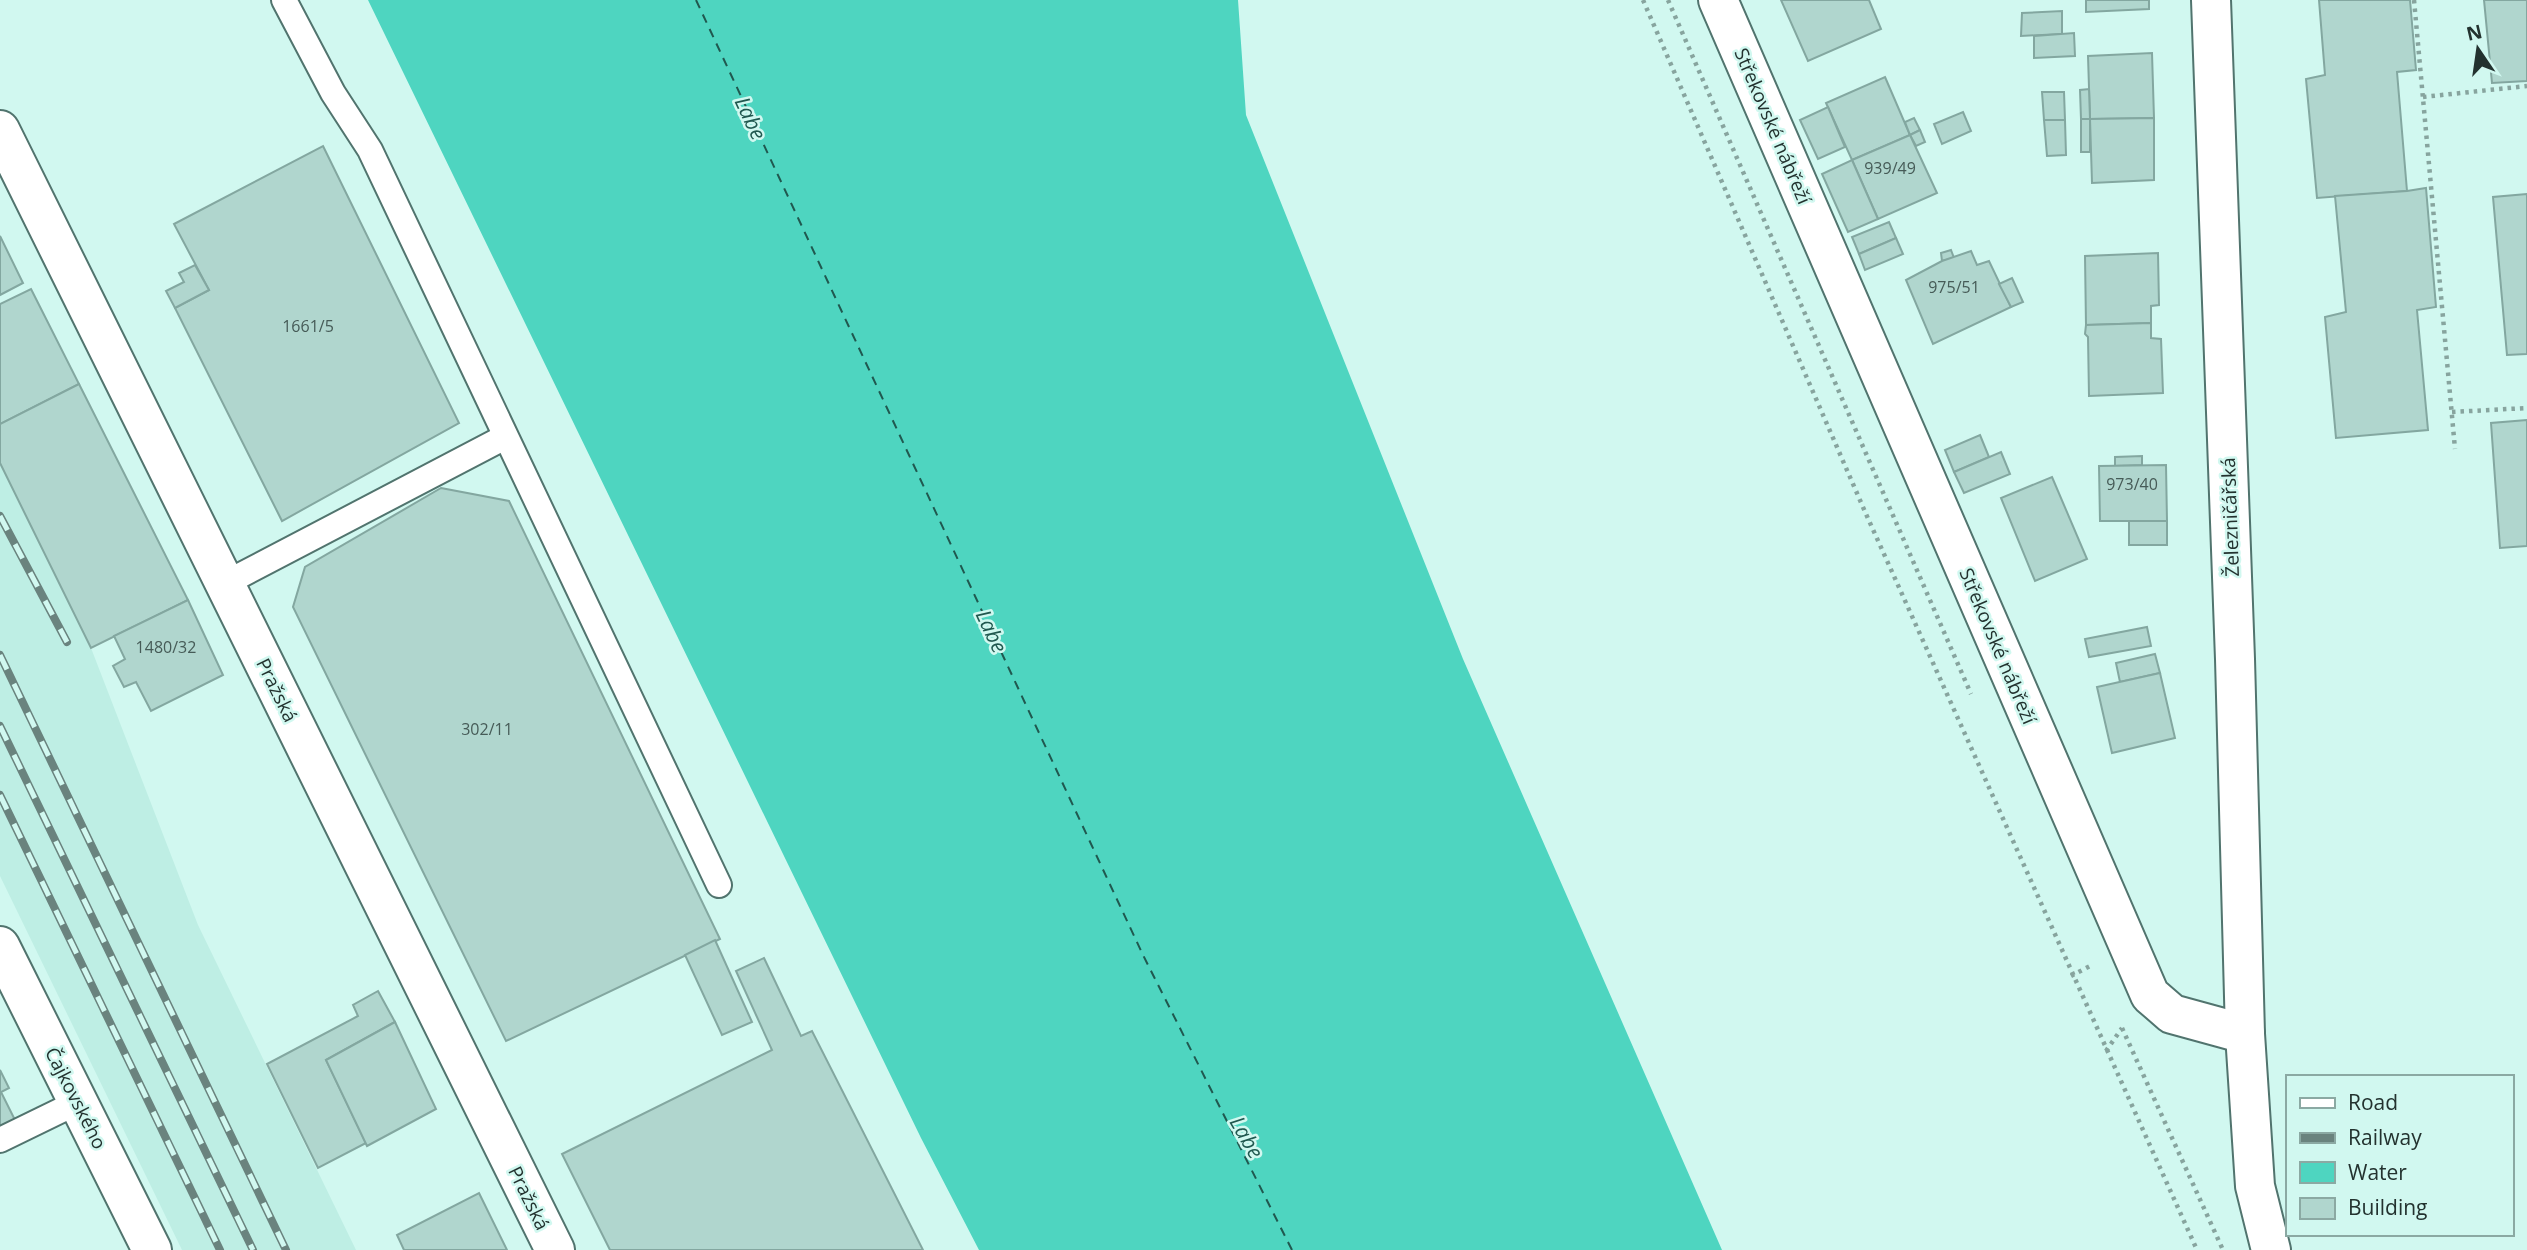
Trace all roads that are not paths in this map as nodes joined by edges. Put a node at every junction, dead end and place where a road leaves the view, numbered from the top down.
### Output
1 (284, 0) edge
2 (1718, 0) edge
3 (2211, 0) edge
4 (0, 130) edge
5 (505, 437) junction
6 (224, 584) junction
7 (719, 885) dead end
8 (0, 946) edge
9 (2245, 1034) junction
10 (78, 1102) junction
11 (0, 1140) edge
12 (152, 1250) edge
13 (555, 1250) edge
14 (2271, 1250) edge

1 - 5 lane
2 - 9 main road, Střekovské nábřeží
3 - 9 main road, Železničářská
4 - 6 main road, Pražská
5 - 6 lane
5 - 7 lane
6 - 13 main road, Pražská
8 - 10 main road, Čajkovského
9 - 14 main road
10 - 11 lane
10 - 12 main road, Čajkovského

